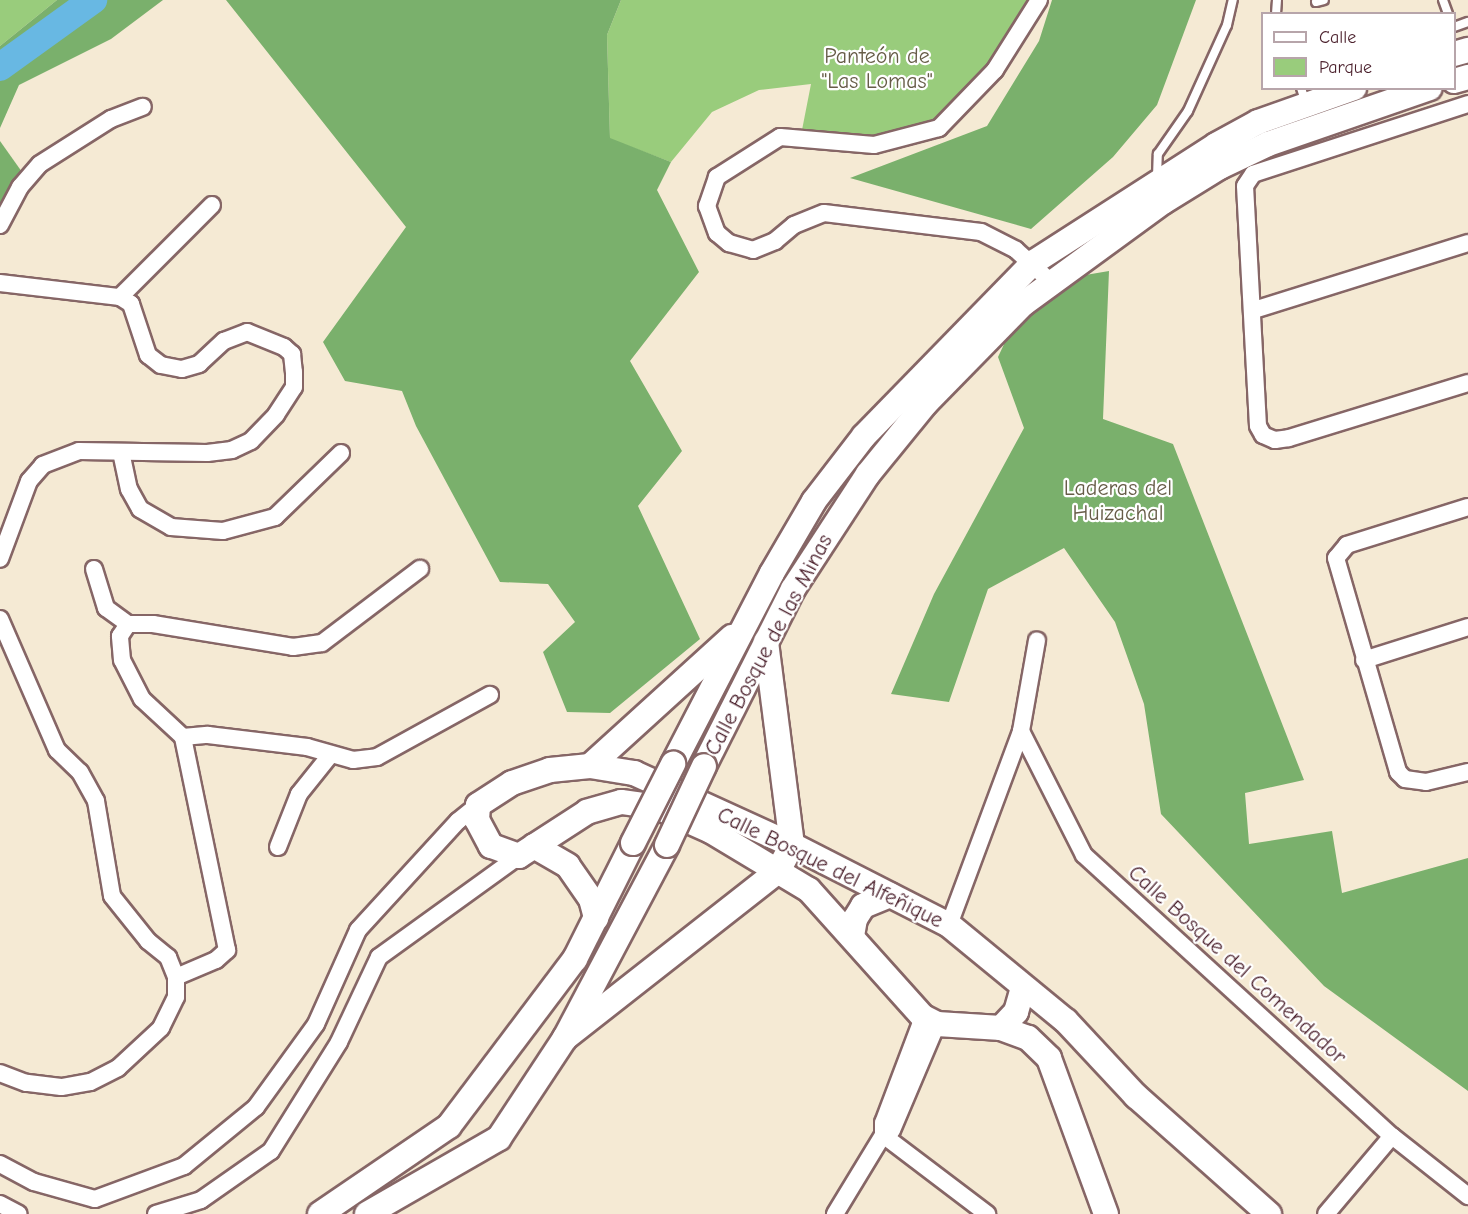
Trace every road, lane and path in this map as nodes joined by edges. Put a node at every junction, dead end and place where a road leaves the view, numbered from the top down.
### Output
1 (1039, 0) edge
2 (1233, 0) edge
3 (1349, 90) edge
4 (1416, 90) edge
5 (1468, 104) edge
6 (1307, 106) edge
7 (143, 107) dead end
8 (1157, 180) junction
9 (212, 205) dead end
10 (0, 225) edge
11 (1468, 243) edge
12 (1034, 262) junction
13 (1050, 281) junction
14 (0, 283) edge
15 (120, 297) junction
16 (1254, 310) junction
17 (1468, 383) edge
18 (121, 452) junction
19 (341, 453) dead end
20 (1468, 507) edge
21 (0, 559) edge
22 (94, 569) dead end
23 (420, 569) dead end
24 (0, 619) edge
25 (745, 626) junction
26 (1468, 627) edge
27 (124, 630) junction
28 (1037, 640) dead end
29 (766, 642) junction
30 (1364, 660) junction
31 (490, 695) dead end
32 (1021, 731) junction
33 (183, 737) junction
34 (330, 754) junction
35 (591, 766) junction
36 (1468, 772) edge
37 (478, 805) junction
38 (792, 845) junction
39 (278, 847) dead end
40 (527, 851) junction
41 (778, 871) junction
42 (890, 895) junction
43 (596, 918) junction
44 (950, 925) junction
45 (852, 936) junction
46 (176, 977) junction
47 (1023, 987) junction
48 (930, 1020) junction
49 (1001, 1028) junction
50 (566, 1038) junction
51 (0, 1073) edge
52 (884, 1135) junction
53 (1392, 1136) junction
54 (0, 1164) edge
55 (1468, 1196) edge
56 (156, 1214) edge
57 (321, 1214) edge
58 (367, 1214) edge
59 (835, 1214) edge
60 (987, 1214) edge
61 (1106, 1214) edge
62 (1269, 1214) edge
63 (1326, 1214) edge

1 - 12 street
2 - 8 lane
3 - 6 main road, Calle Bosque de las Minas
4 - 6 main road, Calle Bosque de las Minas
5 - 16 street
6 - 8 main road, Calle Bosque de las Minas
6 - 13 main road, Calle Bosque de las Minas
7 - 10 street
8 - 12 main road, Calle Bosque de las Minas
9 - 15 street
11 - 16 street
12 - 13 street
12 - 25 main road, Calle Bosque de las Minas
13 - 29 main road, Calle Bosque de las Minas
14 - 15 street
15 - 18 street
16 - 17 street
18 - 19 street
18 - 21 street
20 - 30 street
22 - 27 street
23 - 27 street
24 - 46 street
25 - 35 main road
25 - 43 main road, Calle Bosque de las Minas, bridge
26 - 30 street
27 - 33 street
28 - 32 street
29 - 38 main road
29 - 50 main road, Calle Bosque de las Minas, bridge
30 - 36 street
31 - 34 street
32 - 44 street
32 - 53 street, Calle Bosque del Comendador
33 - 34 street
33 - 46 street
34 - 39 street
35 - 37 main road, Calle Bosque del Alfeñique
35 - 38 main road, Calle Bosque del Alfeñique
37 - 40 main road
37 - 54 street
38 - 41 main road
38 - 42 main road, Calle Bosque del Alfeñique
40 - 41 main road, Calle Bosque del Alfeñique
40 - 43 main road
40 - 56 street
41 - 45 main road, Calle Bosque del Alfeñique
41 - 50 main road
42 - 44 main road, Calle Bosque del Alfeñique
42 - 45 main road
43 - 57 main road, Calle Bosque de las Minas
44 - 47 main road, Calle Bosque del Alfeñique
45 - 48 main road, Calle Bosque del Alfeñique
46 - 51 street
47 - 49 main road
47 - 62 main road, Calle Bosque del Alfeñique
48 - 49 main road
48 - 52 street
49 - 61 main road
50 - 58 main road, Calle Bosque de las Minas
52 - 59 street
52 - 60 street
53 - 55 street, Calle Bosque del Comendador
53 - 63 street

